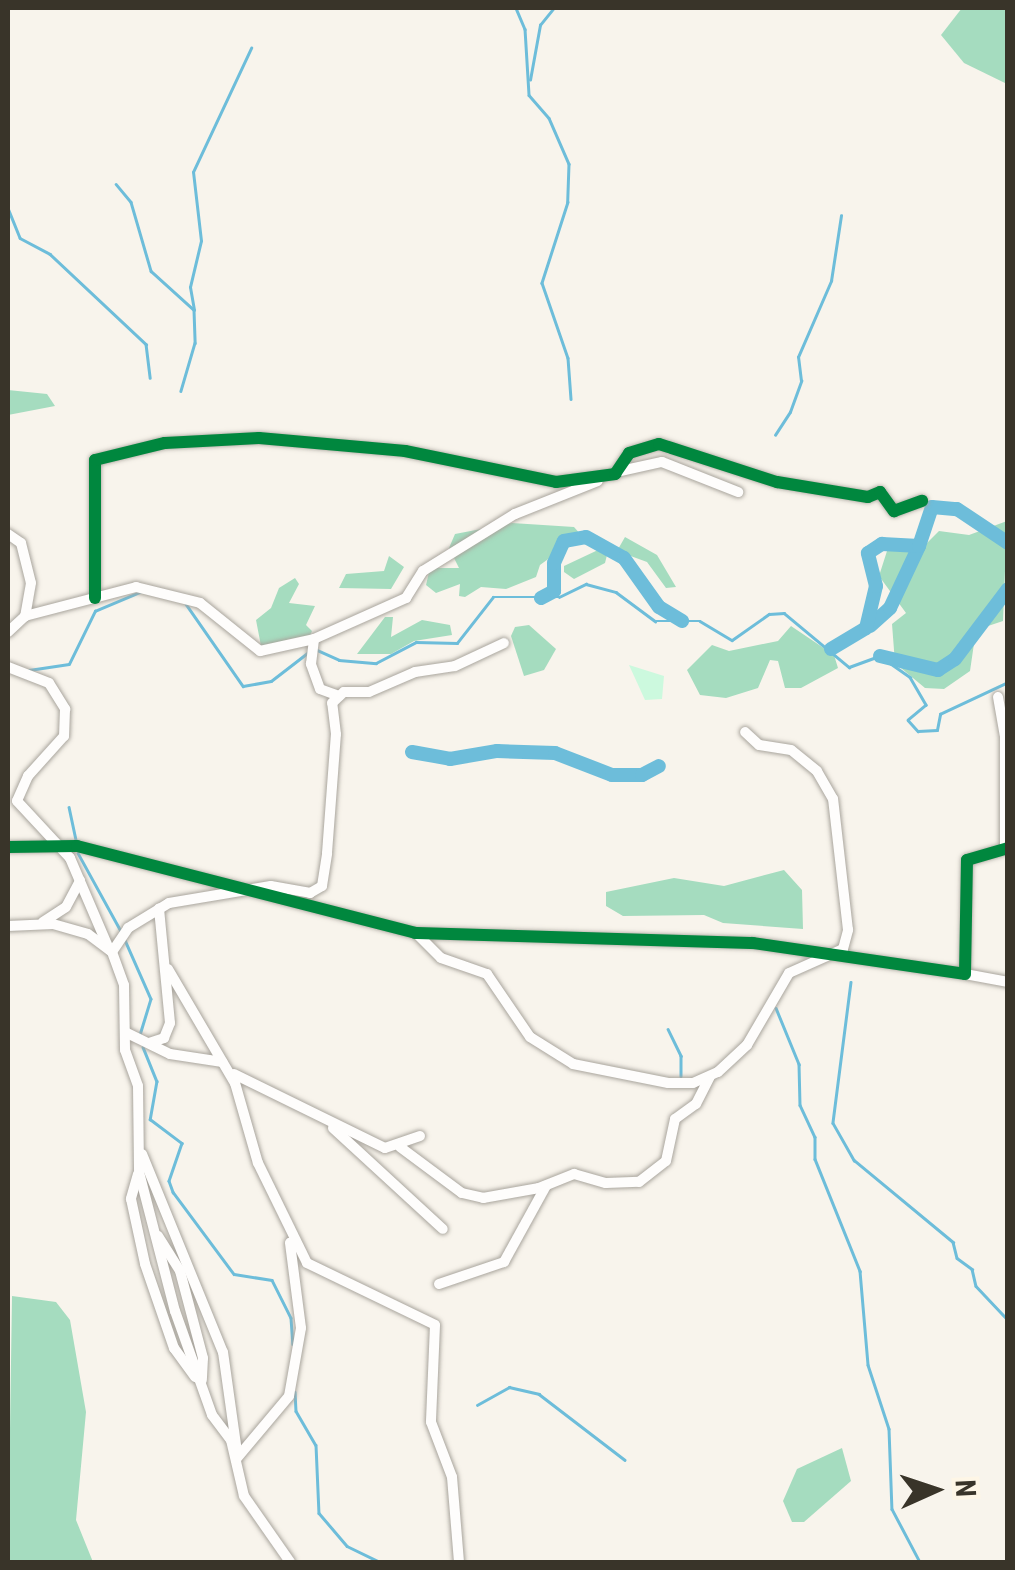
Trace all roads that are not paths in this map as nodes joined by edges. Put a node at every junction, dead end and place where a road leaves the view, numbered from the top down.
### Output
1 (616, 473) junction
2 (738, 492) dead end
3 (922, 501) dead end
4 (8, 534) edge
5 (94, 598) junction
6 (25, 616) junction
7 (8, 632) edge
8 (314, 639) junction
9 (504, 643) dead end
10 (8, 667) edge
11 (339, 696) junction
12 (998, 696) dead end
13 (745, 732) dead end
14 (56, 846) junction
15 (8, 848) edge
16 (1006, 848) edge
17 (80, 880) junction
18 (310, 892) junction
19 (242, 893) junction
20 (160, 909) junction
21 (329, 915) junction
22 (38, 924) junction
23 (8, 926) edge
24 (415, 932) junction
25 (110, 950) junction
26 (838, 952) junction
27 (168, 969) junction
28 (965, 974) junction
29 (1008, 982) edge
30 (125, 1032) junction
31 (148, 1043) junction
32 (222, 1062) junction
33 (710, 1076) junction
34 (324, 1120) junction
35 (420, 1136) dead end
36 (139, 1144) junction
37 (400, 1147) junction
38 (139, 1172) junction
39 (547, 1185) junction
40 (443, 1229) dead end
41 (288, 1234) junction
42 (439, 1284) dead end
43 (202, 1386) junction
44 (237, 1458) junction
45 (290, 1562) edge
46 (459, 1562) edge

1 - 2 street
1 - 3 street
1 - 5 street
1 - 8 street
4 - 6 street
5 - 6 street
5 - 8 street
6 - 7 street
8 - 11 street
9 - 11 street
10 - 14 street
11 - 18 street
12 - 16 street
13 - 26 street
14 - 15 street
14 - 17 street
14 - 19 street
16 - 28 street
17 - 22 street
17 - 25 street
18 - 19 street
18 - 21 street
19 - 20 street
19 - 21 street
20 - 25 street
20 - 27 street
21 - 24 street
22 - 23 street
22 - 25 street
24 - 26 street
24 - 33 street
25 - 30 street
26 - 28 street
26 - 33 street
27 - 31 street
27 - 32 street
28 - 29 street
30 - 31 street
30 - 36 street
31 - 32 street
32 - 34 street
32 - 41 street
33 - 39 street
34 - 37 street
34 - 40 street
35 - 37 street
36 - 38 street
36 - 44 street
37 - 39 street
38 - 43 street
38 - 43 street
39 - 42 street
41 - 44 street
41 - 46 street
43 - 44 street
44 - 45 street

